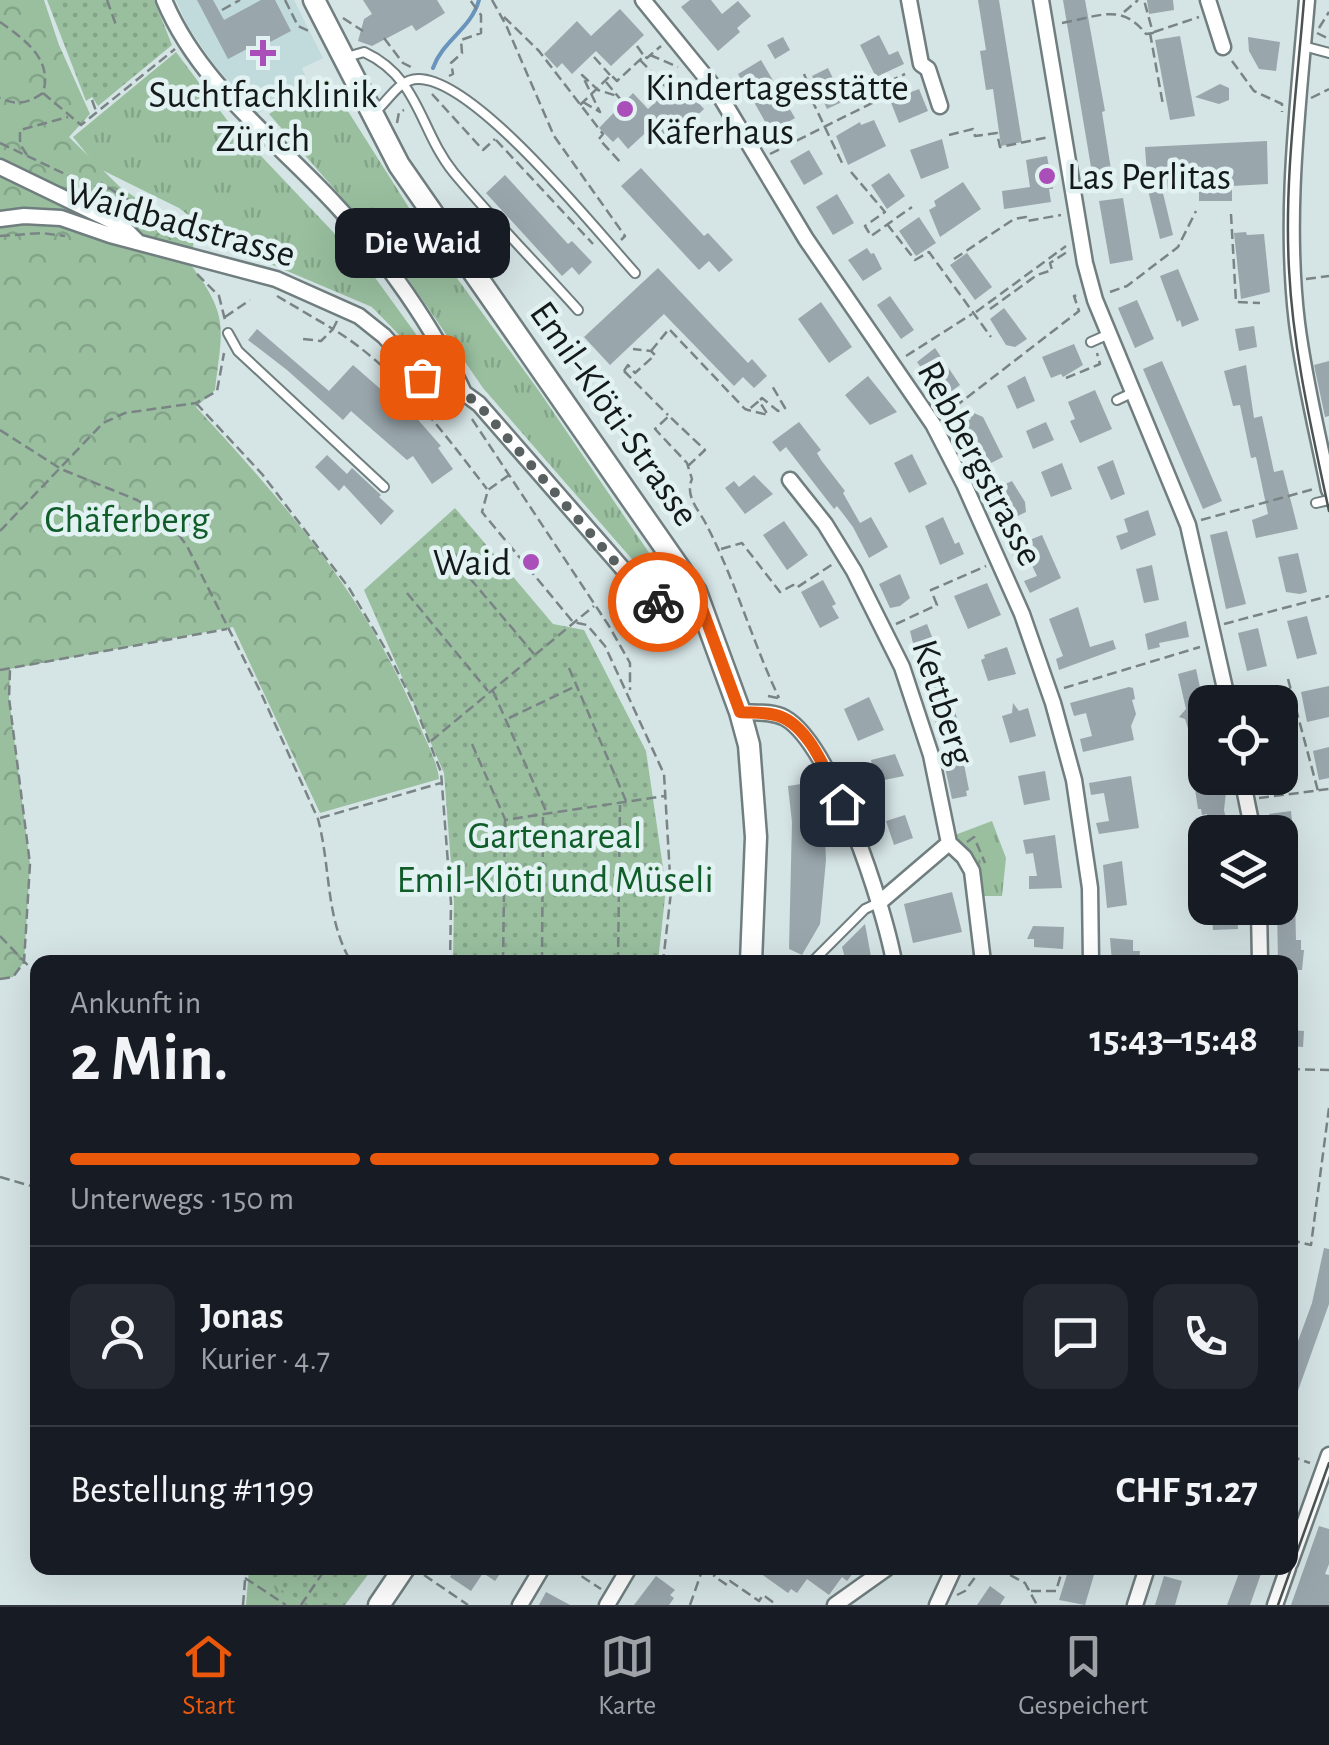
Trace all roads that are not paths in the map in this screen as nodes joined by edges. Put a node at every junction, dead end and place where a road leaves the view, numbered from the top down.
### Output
1 (164, 0) edge
2 (314, 0) edge
3 (642, 0) edge
4 (909, 0) edge
5 (1041, 0) edge
6 (1208, 0) edge
7 (1308, 0) edge
8 (1303, 46) junction
9 (1223, 47) road end
10 (1329, 53) edge
11 (343, 59) junction
12 (404, 82) junction
13 (940, 106) dead end
14 (371, 114) junction
15 (0, 167) edge
16 (0, 218) edge
17 (139, 242) junction
18 (635, 273) dead end
19 (578, 310) dead end
20 (1109, 334) junction
21 (227, 336) road end
22 (1093, 346) road end
23 (1134, 392) junction
24 (464, 393) junction
25 (1117, 400) dead end
26 (790, 480) dead end
27 (384, 488) dead end
28 (1322, 490) edge
29 (1329, 500) edge
30 (1316, 503) dead end
31 (696, 592) junction
32 (1224, 685) edge
33 (740, 712) junction
34 (949, 843) junction
35 (880, 902) junction
36 (1259, 925) edge
37 (751, 955) edge
38 (819, 955) edge
39 (892, 955) edge
40 (985, 955) edge
41 (1091, 955) edge
42 (1260, 955) edge
43 (1329, 1455) edge
44 (1298, 1540) edge
45 (410, 1575) edge
46 (538, 1575) edge
47 (625, 1575) edge
48 (877, 1575) edge
49 (948, 1575) edge
50 (1144, 1575) edge
51 (1286, 1575) edge
52 (379, 1605) edge
53 (520, 1605) edge
54 (607, 1605) edge
55 (836, 1605) edge
56 (938, 1605) edge
57 (1135, 1605) edge
58 (1275, 1605) edge

1 - 24 street
2 - 11 street, Emil-Klöti-Strasse
3 - 41 street, Rebbergstrasse
4 - 13 street
5 - 20 street
6 - 9 street
7 - 8 street
8 - 10 lane
8 - 28 street
11 - 12 lane
11 - 14 street, Emil-Klöti-Strasse
12 - 14 lane
12 - 18 lane
12 - 19 lane
14 - 31 street, Emil-Klöti-Strasse
15 - 17 street
16 - 17 street, Waidbadstrasse
17 - 24 street, Waidbadstrasse
20 - 22 lane
20 - 23 street
21 - 27 lane
23 - 25 lane
23 - 32 street
24 - 31 street, Waidbadstrasse
26 - 34 street, Kettberg
29 - 30 lane
31 - 33 street, Emil-Klöti-Strasse
33 - 35 street
33 - 37 street, Emil-Klöti-Strasse
34 - 35 street
34 - 40 street, Kettberg
35 - 38 lane
35 - 39 street
36 - 42 street
43 - 44 street
45 - 52 street
46 - 53 street
47 - 54 street
48 - 55 street
49 - 56 street
50 - 57 street
51 - 58 street

